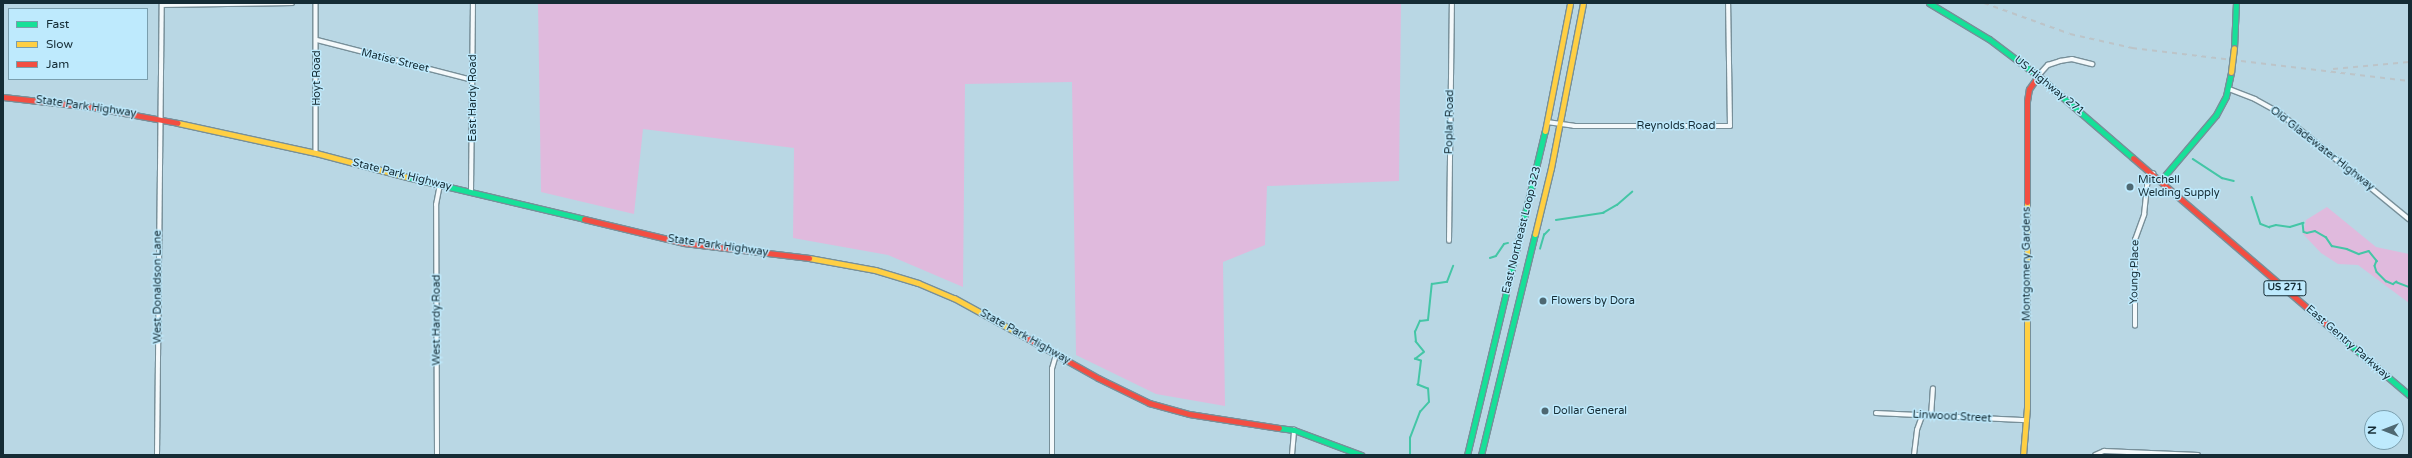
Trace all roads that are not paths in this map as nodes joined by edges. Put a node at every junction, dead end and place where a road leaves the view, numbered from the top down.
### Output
1 (292, 3) edge
2 (316, 3) edge
3 (473, 3) edge
4 (1452, 3) edge
5 (1570, 3) edge
6 (1583, 3) edge
7 (1728, 3) edge
8 (1929, 3) edge
9 (2236, 3) edge
10 (162, 4) edge
11 (1564, 39) junction
12 (317, 40) junction
13 (1577, 41) junction
14 (2092, 64) dead end
15 (2038, 76) junction
16 (473, 80) junction
17 (2229, 89) junction
18 (3, 97) edge
19 (161, 119) junction
20 (1547, 122) junction
21 (1560, 124) junction
22 (316, 153) junction
23 (1538, 165) junction
24 (1551, 168) junction
25 (2153, 173) junction
26 (2160, 180) junction
27 (440, 185) junction
28 (471, 192) junction
29 (2409, 219) edge
30 (1449, 241) dead end
31 (1515, 261) junction
32 (1528, 264) junction
33 (2135, 326) dead end
34 (1056, 355) junction
35 (1933, 389) dead end
36 (2409, 395) edge
37 (1481, 397) junction
38 (1493, 401) junction
39 (1876, 413) dead end
40 (1922, 416) junction
41 (1931, 416) junction
42 (2027, 420) junction
43 (1294, 430) junction
44 (2096, 453) edge
45 (156, 455) edge
46 (437, 455) edge
47 (1052, 455) edge
48 (1292, 455) edge
49 (1361, 455) edge
50 (1467, 455) edge
51 (1481, 455) edge
52 (1914, 455) edge
53 (2023, 455) edge
54 (2198, 455) edge

1 - 10 street
2 - 12 street, Hoyt Road
3 - 16 street, East Hardy Road
4 - 30 street, Poplar Road
5 - 11 main road, East Northeast Loop 323
6 - 13 main road, East Northeast Loop 323
7 - 21 street, Reynolds Road
8 - 15 main road, US Highway 271 / US 271
9 - 17 main road, bridge
10 - 19 street, West Donaldson Lane
11 - 13 main road
11 - 20 main road, East Northeast Loop 323
12 - 16 street, Matise Street
12 - 22 street, Hoyt Road
13 - 21 main road, East Northeast Loop 323
14 - 15 street
15 - 25 main road, US Highway 271 / US 271
15 - 42 main road, Montgomery Gardens
16 - 28 street, East Hardy Road
17 - 26 main road
17 - 29 street, Old Gladewater Highway
18 - 19 main road, State Park Highway
19 - 22 main road, State Park Highway
19 - 45 street, West Donaldson Lane
20 - 21 street, Reynolds Road
20 - 23 main road, East Northeast Loop 323
21 - 24 main road, East Northeast Loop 323
22 - 27 main road, State Park Highway
23 - 24 main road
23 - 31 main road, East Northeast Loop 323
24 - 32 main road, East Northeast Loop 323
25 - 26 main road, US Highway 271 / US 271
25 - 33 street, Young Place
26 - 36 main road, East Gentry Parkway / US 271
27 - 28 main road, State Park Highway
27 - 46 street, West Hardy Road
28 - 34 main road, State Park Highway
31 - 32 main road
31 - 37 main road, East Northeast Loop 323
32 - 38 main road, East Northeast Loop 323
34 - 43 main road, State Park Highway
34 - 47 street
35 - 41 street
37 - 38 main road
37 - 50 main road, East Northeast Loop 323
38 - 51 main road, East Northeast Loop 323
39 - 40 street, Linwood Street
40 - 41 street, Linwood Street
40 - 52 street
41 - 42 street, Linwood Street
42 - 53 main road, Montgomery Gardens
43 - 48 street
43 - 49 main road, State Park Highway
44 - 54 street

